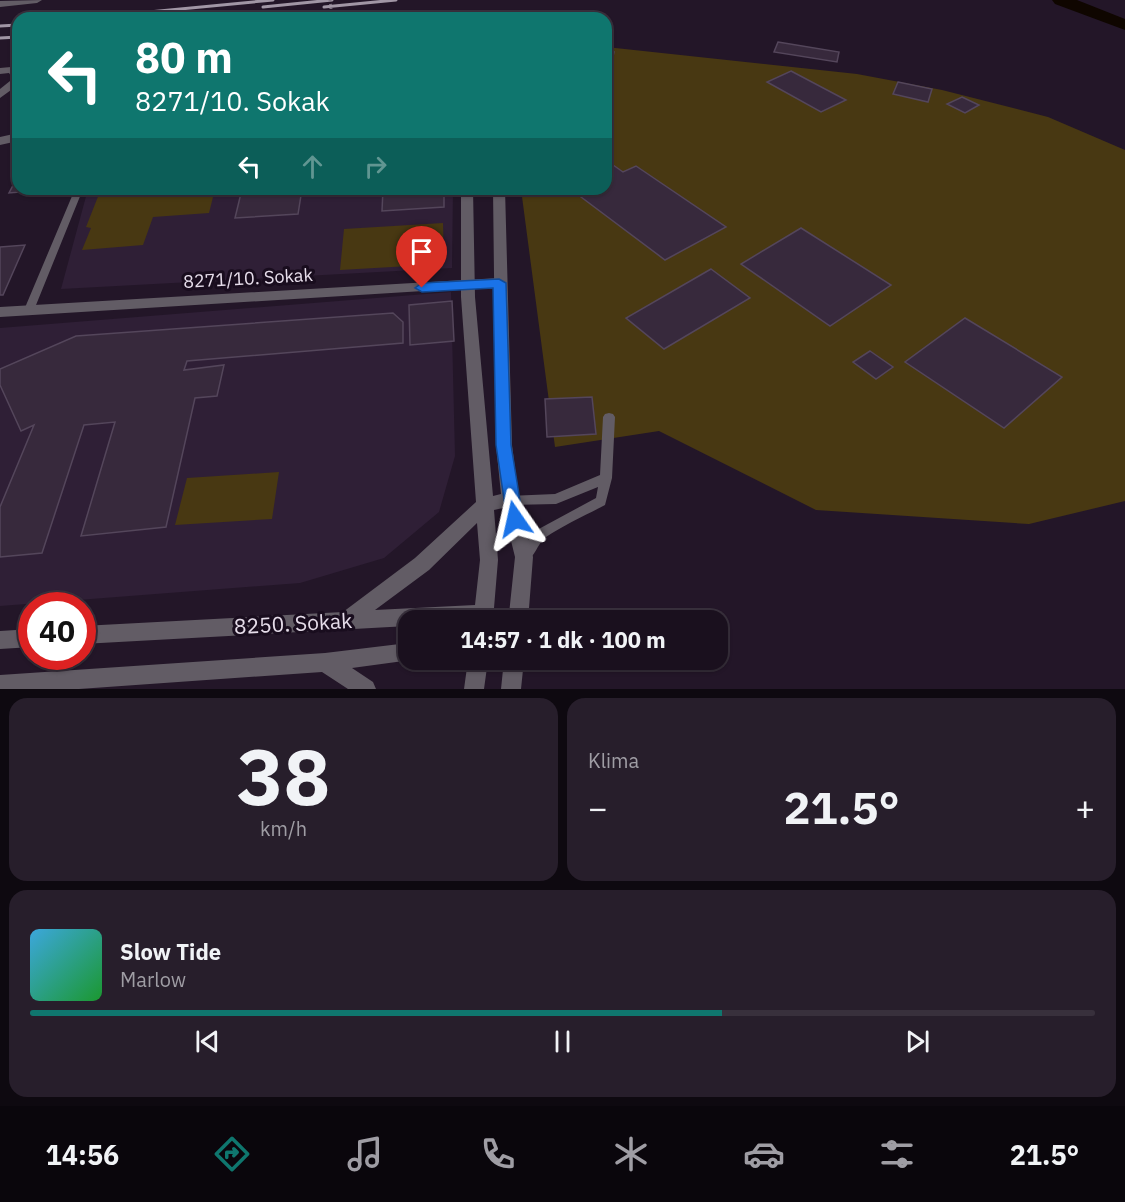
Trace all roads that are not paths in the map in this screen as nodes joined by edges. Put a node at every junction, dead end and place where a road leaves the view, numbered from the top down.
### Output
1 (37, 0) edge
2 (0, 4) edge
3 (12, 85) edge
4 (0, 95) edge
5 (77, 195) edge
6 (467, 195) edge
7 (499, 195) edge
8 (499, 283) junction
9 (468, 285) junction
10 (29, 310) junction
11 (0, 312) edge
12 (609, 417) dead end
13 (606, 478) junction
14 (510, 500) junction
15 (485, 504) junction
16 (524, 557) junction
17 (485, 610) edge
18 (519, 610) edge
19 (398, 619) edge
20 (347, 620) junction
21 (96, 634) edge
22 (18, 639) edge
23 (0, 640) edge
24 (398, 653) edge
25 (325, 662) junction
26 (477, 670) edge
27 (513, 670) edge
28 (0, 685) edge
29 (366, 689) edge
30 (474, 689) edge
31 (511, 689) edge

1 - 2 street
3 - 4 street
5 - 10 lane
6 - 9 street
7 - 8 street
8 - 9 street, 8271/10. Sokak
8 - 14 street
9 - 10 street, 8271/10. Sokak
9 - 15 street
10 - 11 street, 8271/10. Sokak
12 - 13 lane
13 - 14 lane
13 - 16 lane
14 - 15 street
14 - 16 street
15 - 17 street
15 - 20 street
16 - 18 street
19 - 20 street, 8250. Sokak
20 - 21 street, 8250. Sokak
22 - 23 street
24 - 25 street, 8250. Sokak
25 - 28 street, 8250. Sokak
25 - 29 street
26 - 30 street
27 - 31 street

